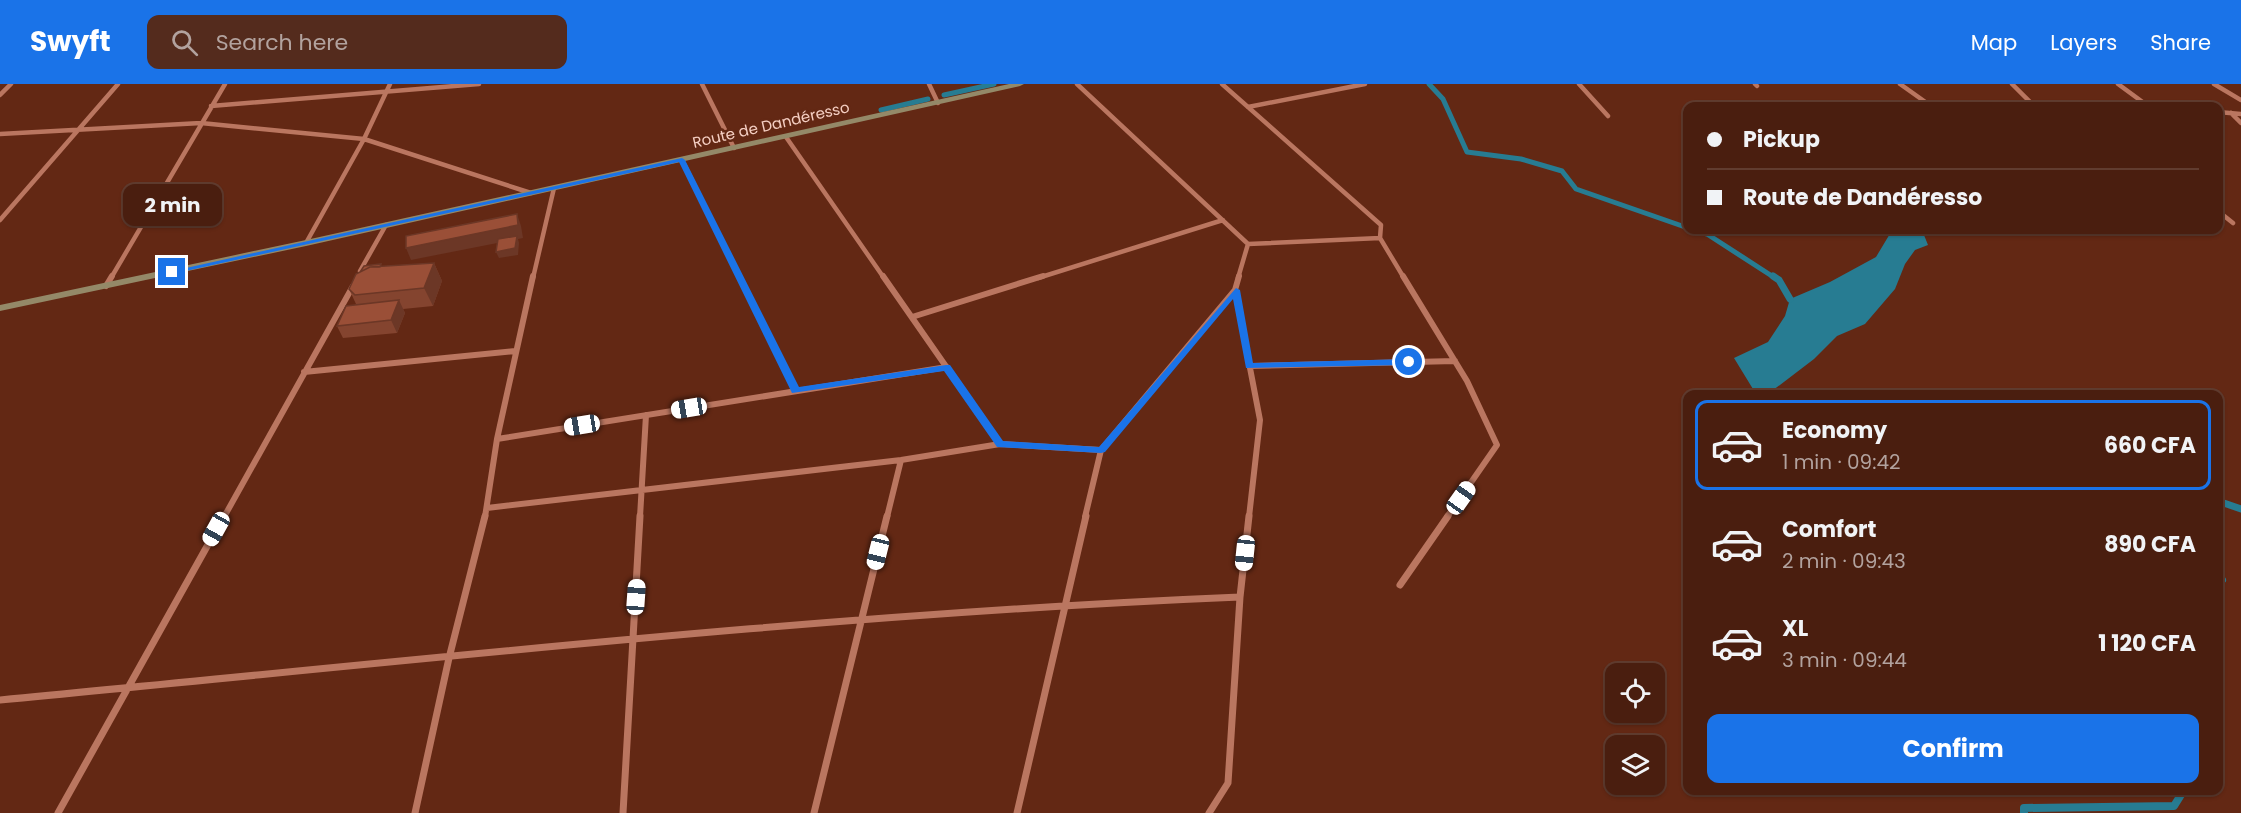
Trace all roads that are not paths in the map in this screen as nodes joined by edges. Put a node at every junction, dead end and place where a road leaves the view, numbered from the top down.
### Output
1 (11, 84) edge
2 (118, 84) edge
3 (225, 84) edge
4 (390, 84) edge
5 (479, 84) edge
6 (702, 84) edge
7 (929, 84) edge
8 (1020, 84) edge
9 (1077, 84) edge
10 (1222, 84) edge
11 (1365, 84) edge
12 (1580, 84) edge
13 (1900, 84) edge
14 (2012, 84) edge
15 (2118, 84) edge
16 (2214, 84) edge
17 (386, 91) junction
18 (0, 96) edge
19 (2241, 100) edge
20 (1925, 102) edge
21 (2030, 102) edge
22 (2143, 102) edge
23 (938, 103) junction
24 (212, 106) junction
25 (1248, 107) junction
26 (2223, 112) edge
27 (2230, 113) junction
28 (2241, 114) edge
29 (1608, 116) dead end
30 (201, 123) junction
31 (2241, 123) edge
32 (80, 130) junction
33 (0, 134) edge
34 (786, 137) junction
35 (364, 139) junction
36 (734, 148) junction
37 (682, 160) junction
38 (554, 188) junction
39 (531, 193) junction
40 (2223, 215) edge
41 (0, 220) edge
42 (1222, 220) junction
43 (2233, 223) dead end
44 (387, 225) junction
45 (1380, 238) junction
46 (306, 243) junction
47 (1248, 244) junction
48 (106, 286) junction
49 (1236, 290) junction
50 (0, 308) edge
51 (912, 317) junction
52 (514, 351) junction
53 (1455, 361) junction
54 (1250, 366) junction
55 (946, 368) junction
56 (304, 372) junction
57 (796, 391) junction
58 (646, 415) junction
59 (497, 438) junction
60 (1000, 444) junction
61 (1101, 450) junction
62 (901, 460) junction
63 (643, 489) junction
64 (487, 508) junction
65 (1400, 585) dead end
66 (1240, 597) junction
67 (1066, 603) junction
68 (861, 621) junction
69 (634, 640) junction
70 (449, 658) junction
71 (129, 686) junction
72 (0, 700) edge
73 (58, 813) edge
74 (415, 813) edge
75 (623, 813) edge
76 (814, 813) edge
77 (1017, 813) edge
78 (1209, 813) edge

1 - 18 street
2 - 32 street
3 - 24 street
4 - 17 street
5 - 17 street
6 - 36 street
7 - 23 street
8 - 23 street, Route de Dandéresso
9 - 42 street
10 - 25 street
11 - 25 street
12 - 29 street
13 - 20 street
14 - 21 street
15 - 22 street
16 - 19 street
17 - 24 street
17 - 35 street
23 - 34 street, Route de Dandéresso
24 - 30 street
25 - 45 street
26 - 27 street
27 - 28 street
27 - 31 street
30 - 32 street
30 - 35 street
30 - 48 street
32 - 33 street
32 - 41 street
34 - 36 street, Route de Dandéresso
34 - 51 street
35 - 39 street
35 - 46 street
36 - 37 street, Route de Dandéresso
37 - 38 street, Route de Dandéresso
37 - 57 street
38 - 39 street, Route de Dandéresso
38 - 52 street
39 - 44 street, Route de Dandéresso
40 - 43 street
42 - 47 street
42 - 51 street
44 - 46 street, Route de Dandéresso
44 - 56 street
45 - 47 street
45 - 53 street
46 - 48 street, Route de Dandéresso
47 - 49 street
48 - 50 street, Route de Dandéresso
49 - 54 street
49 - 61 street
51 - 55 street
52 - 56 street
52 - 59 street
53 - 54 street
53 - 65 street
54 - 66 street
55 - 57 street
55 - 60 street
56 - 71 street
57 - 58 street
58 - 59 street
58 - 63 street
59 - 64 street
60 - 61 street
60 - 62 street
61 - 67 street
62 - 63 street
62 - 68 street
63 - 64 street
63 - 69 street
64 - 70 street
66 - 67 street
66 - 78 street
67 - 68 street
67 - 77 street
68 - 69 street
68 - 76 street
69 - 70 street
69 - 75 street
70 - 71 street
70 - 74 street
71 - 72 street
71 - 73 street

